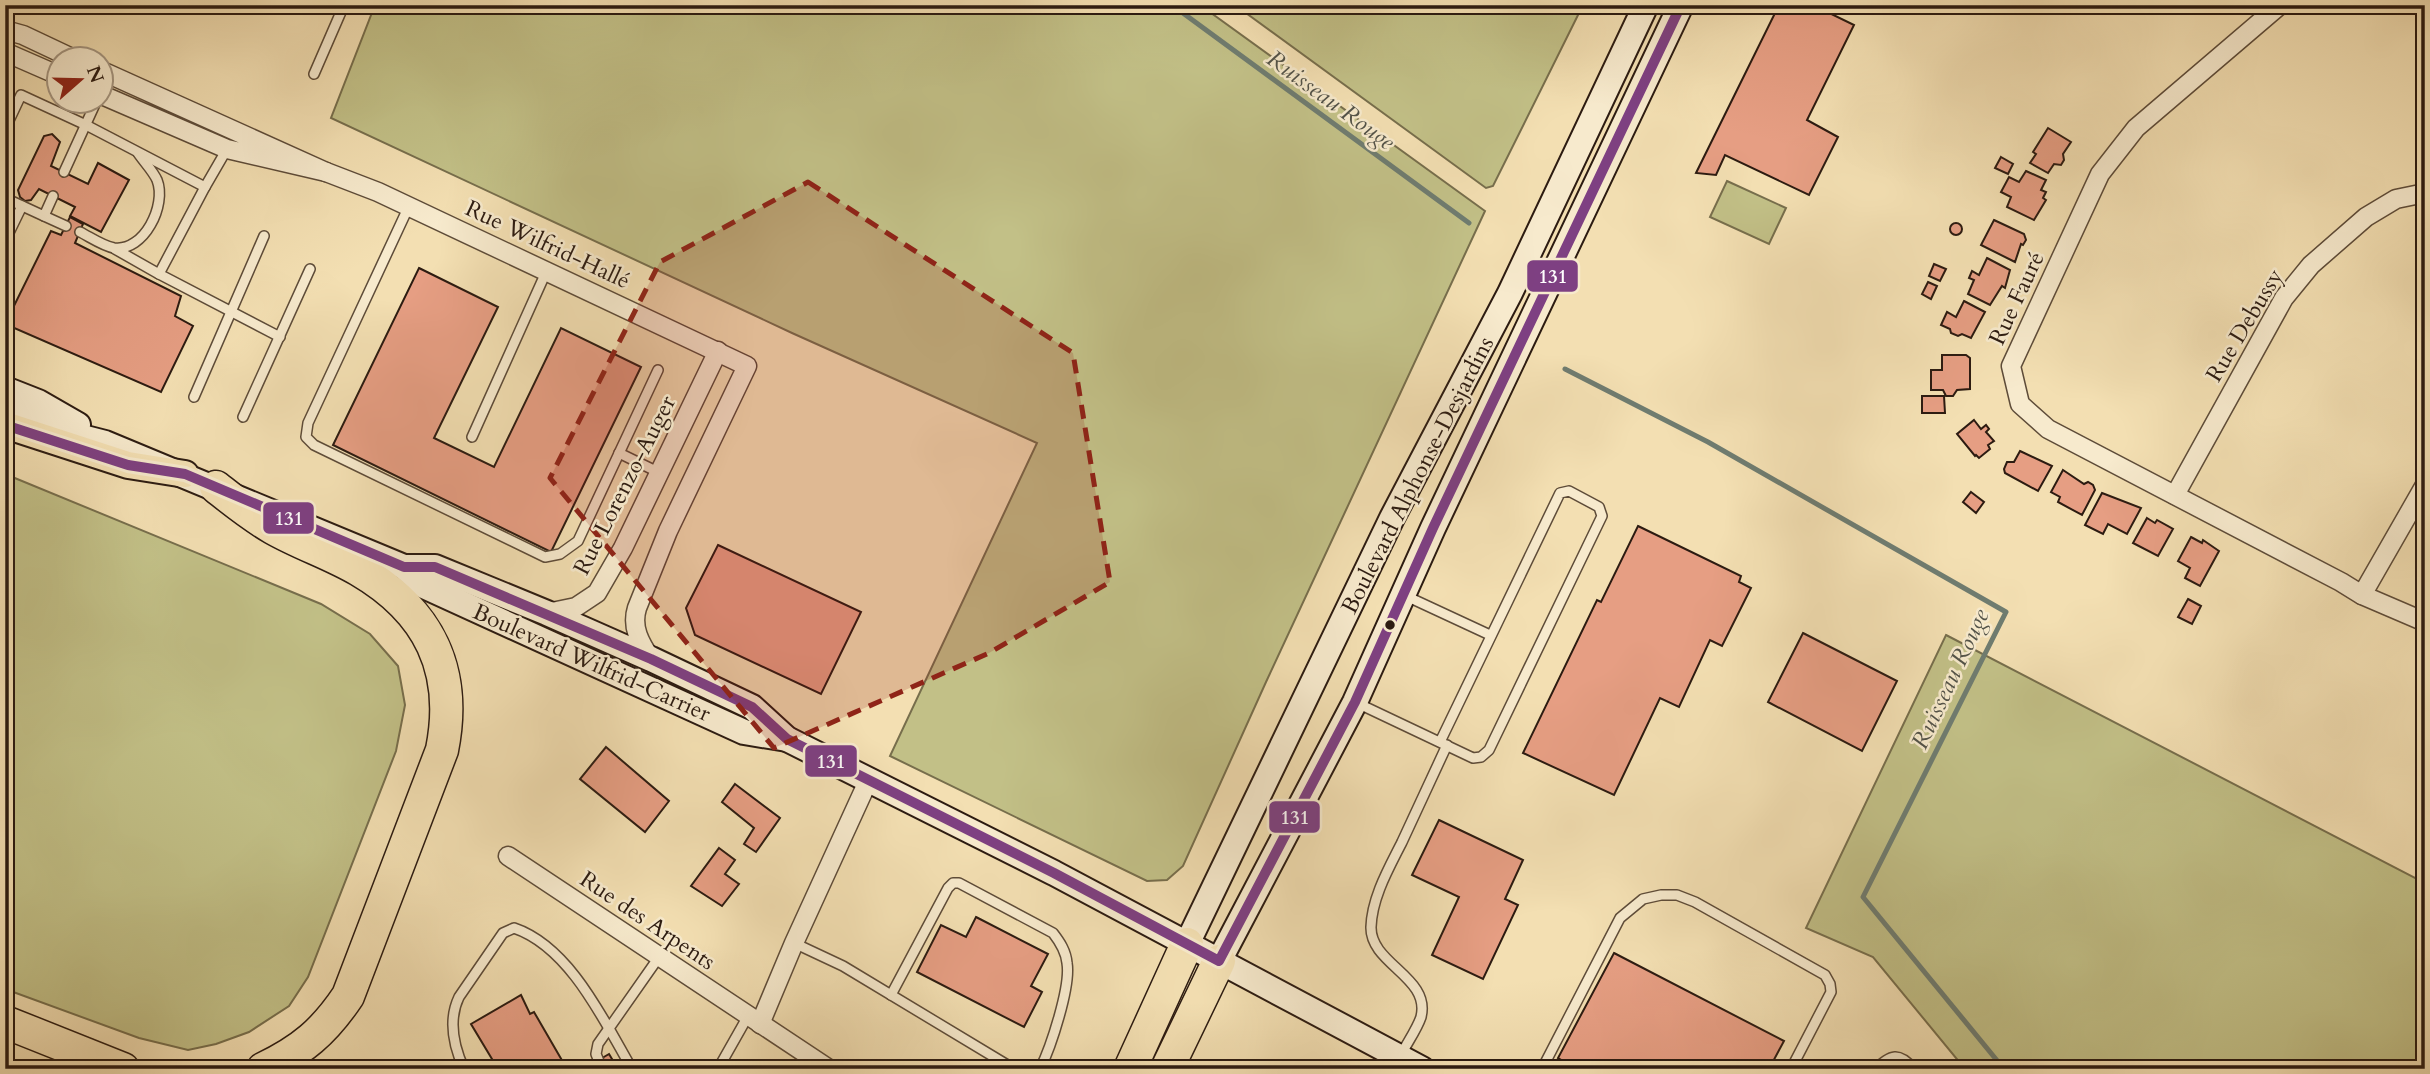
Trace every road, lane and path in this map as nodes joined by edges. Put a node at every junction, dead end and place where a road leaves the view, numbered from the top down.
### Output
1 (344, 5) edge
2 (1646, 5) edge
3 (1681, 5) edge
4 (2280, 5) edge
5 (5, 30) edge
6 (46, 46) edge
7 (5, 52) edge
8 (46, 70) edge
9 (314, 74) dead end
10 (116, 77) edge
11 (116, 101) edge
12 (90, 116) edge
13 (86, 125) junction
14 (5, 129) edge
15 (227, 149) junction
16 (138, 152) junction
17 (64, 172) dead end
18 (326, 172) junction
19 (205, 187) junction
20 (2425, 193) edge
21 (53, 196) dead end
22 (5, 198) edge
23 (22, 206) junction
24 (409, 206) junction
25 (44, 216) junction
26 (66, 226) dead end
27 (80, 232) dead end
28 (264, 236) dead end
29 (5, 241) edge
30 (111, 247) junction
31 (310, 269) dead end
32 (547, 270) junction
33 (159, 274) junction
34 (231, 311) junction
35 (279, 337) junction
36 (718, 351) junction
37 (658, 370) dead end
38 (5, 388) edge
39 (194, 397) dead end
40 (5, 410) edge
41 (243, 417) dead end
42 (5, 425) edge
43 (472, 437) dead end
44 (105, 443) junction
45 (619, 453) junction
46 (660, 473) junction
47 (185, 474) junction
48 (2425, 485) edge
49 (216, 487) junction
50 (2175, 495) junction
51 (404, 567) junction
52 (1404, 595) junction
53 (2362, 595) junction
54 (547, 613) junction
55 (2425, 622) edge
56 (1490, 635) junction
57 (651, 659) junction
58 (1355, 702) junction
59 (787, 739) junction
60 (1444, 743) junction
61 (869, 779) junction
62 (508, 856) dead end
63 (794, 943) junction
64 (1187, 944) junction
65 (659, 957) junction
66 (1219, 961) junction
67 (891, 995) junction
68 (754, 1020) junction
69 (5, 1022) edge
70 (608, 1028) junction
71 (5, 1035) edge
72 (1416, 1066) edge
73 (82, 1069) edge
74 (123, 1069) edge
75 (263, 1069) edge
76 (464, 1069) edge
77 (602, 1069) edge
78 (632, 1069) edge
79 (718, 1069) edge
80 (829, 1069) edge
81 (1014, 1069) edge
82 (1040, 1069) edge
83 (1130, 1069) edge
84 (1167, 1069) edge
85 (1542, 1069) edge
86 (1791, 1069) edge
87 (1875, 1069) edge
88 (1914, 1069) edge

1 - 9 lane
2 - 64 main road, Boulevard Alphonse-Desjardins
3 - 52 main road, Boulevard Alphonse-Desjardins
4 - 50 street, Rue Fauré
5 - 6 street
7 - 8 street
10 - 18 street, Rue Wilfrid-Hallé
11 - 15 street, Rue Wilfrid-Hallé
12 - 13 lane
13 - 14 lane
13 - 16 lane
13 - 17 lane
15 - 18 street, Rue Wilfrid-Hallé
15 - 19 lane
16 - 19 lane
16 - 30 lane
18 - 24 street, Rue Wilfrid-Hallé
19 - 33 lane
20 - 50 street, Rue Debussy
21 - 25 lane
22 - 23 lane
23 - 25 lane
23 - 29 lane
24 - 32 street, Rue Wilfrid-Hallé
24 - 45 lane
25 - 26 lane
27 - 30 lane
28 - 34 lane
30 - 33 lane
31 - 35 lane
32 - 36 street, Rue Wilfrid-Hallé
32 - 43 lane
33 - 34 lane
34 - 35 lane
34 - 39 lane
35 - 41 lane
36 - 46 street, Rue Lorenzo-Auger
36 - 57 street, Rue Wilfrid-Hallé
37 - 45 lane
38 - 44 main road, Boulevard Wilfrid-Carrier
40 - 44 main road, Boulevard Wilfrid-Carrier
42 - 47 main road
44 - 47 main road, Boulevard Wilfrid-Carrier
45 - 46 lane
46 - 54 street, Rue Lorenzo-Auger
47 - 49 main road, Boulevard Wilfrid-Carrier
48 - 53 street
49 - 51 main road, Boulevard Wilfrid-Carrier
49 - 75 highway
50 - 53 street, Rue Fauré
51 - 54 main road, Boulevard Wilfrid-Carrier
51 - 59 main road, Boulevard Wilfrid-Carrier
52 - 56 lane
52 - 58 main road, Boulevard Alphonse-Desjardins
53 - 55 street, Rue Fauré
54 - 57 main road, Boulevard Wilfrid-Carrier
56 - 60 lane
56 - 60 lane
57 - 59 main road, Boulevard Wilfrid-Carrier
58 - 60 lane
58 - 66 main road, Boulevard Alphonse-Desjardins
59 - 61 main road, Boulevard Wilfrid-Carrier
60 - 72 lane
61 - 63 street
61 - 64 main road, Boulevard Wilfrid-Carrier
62 - 65 street, Rue des Arpents
63 - 67 lane
63 - 68 street
64 - 66 main road, Boulevard Wilfrid-Carrier
64 - 83 highway
65 - 68 street, Rue des Arpents
65 - 70 lane
66 - 72 main road, Boulevard Wilfrid-Carrier
66 - 84 highway
67 - 81 lane
67 - 82 lane
68 - 79 lane
68 - 80 street, Rue des Arpents
69 - 74 highway
70 - 76 lane
70 - 77 lane
70 - 78 lane
71 - 73 highway
85 - 86 lane
87 - 88 lane

